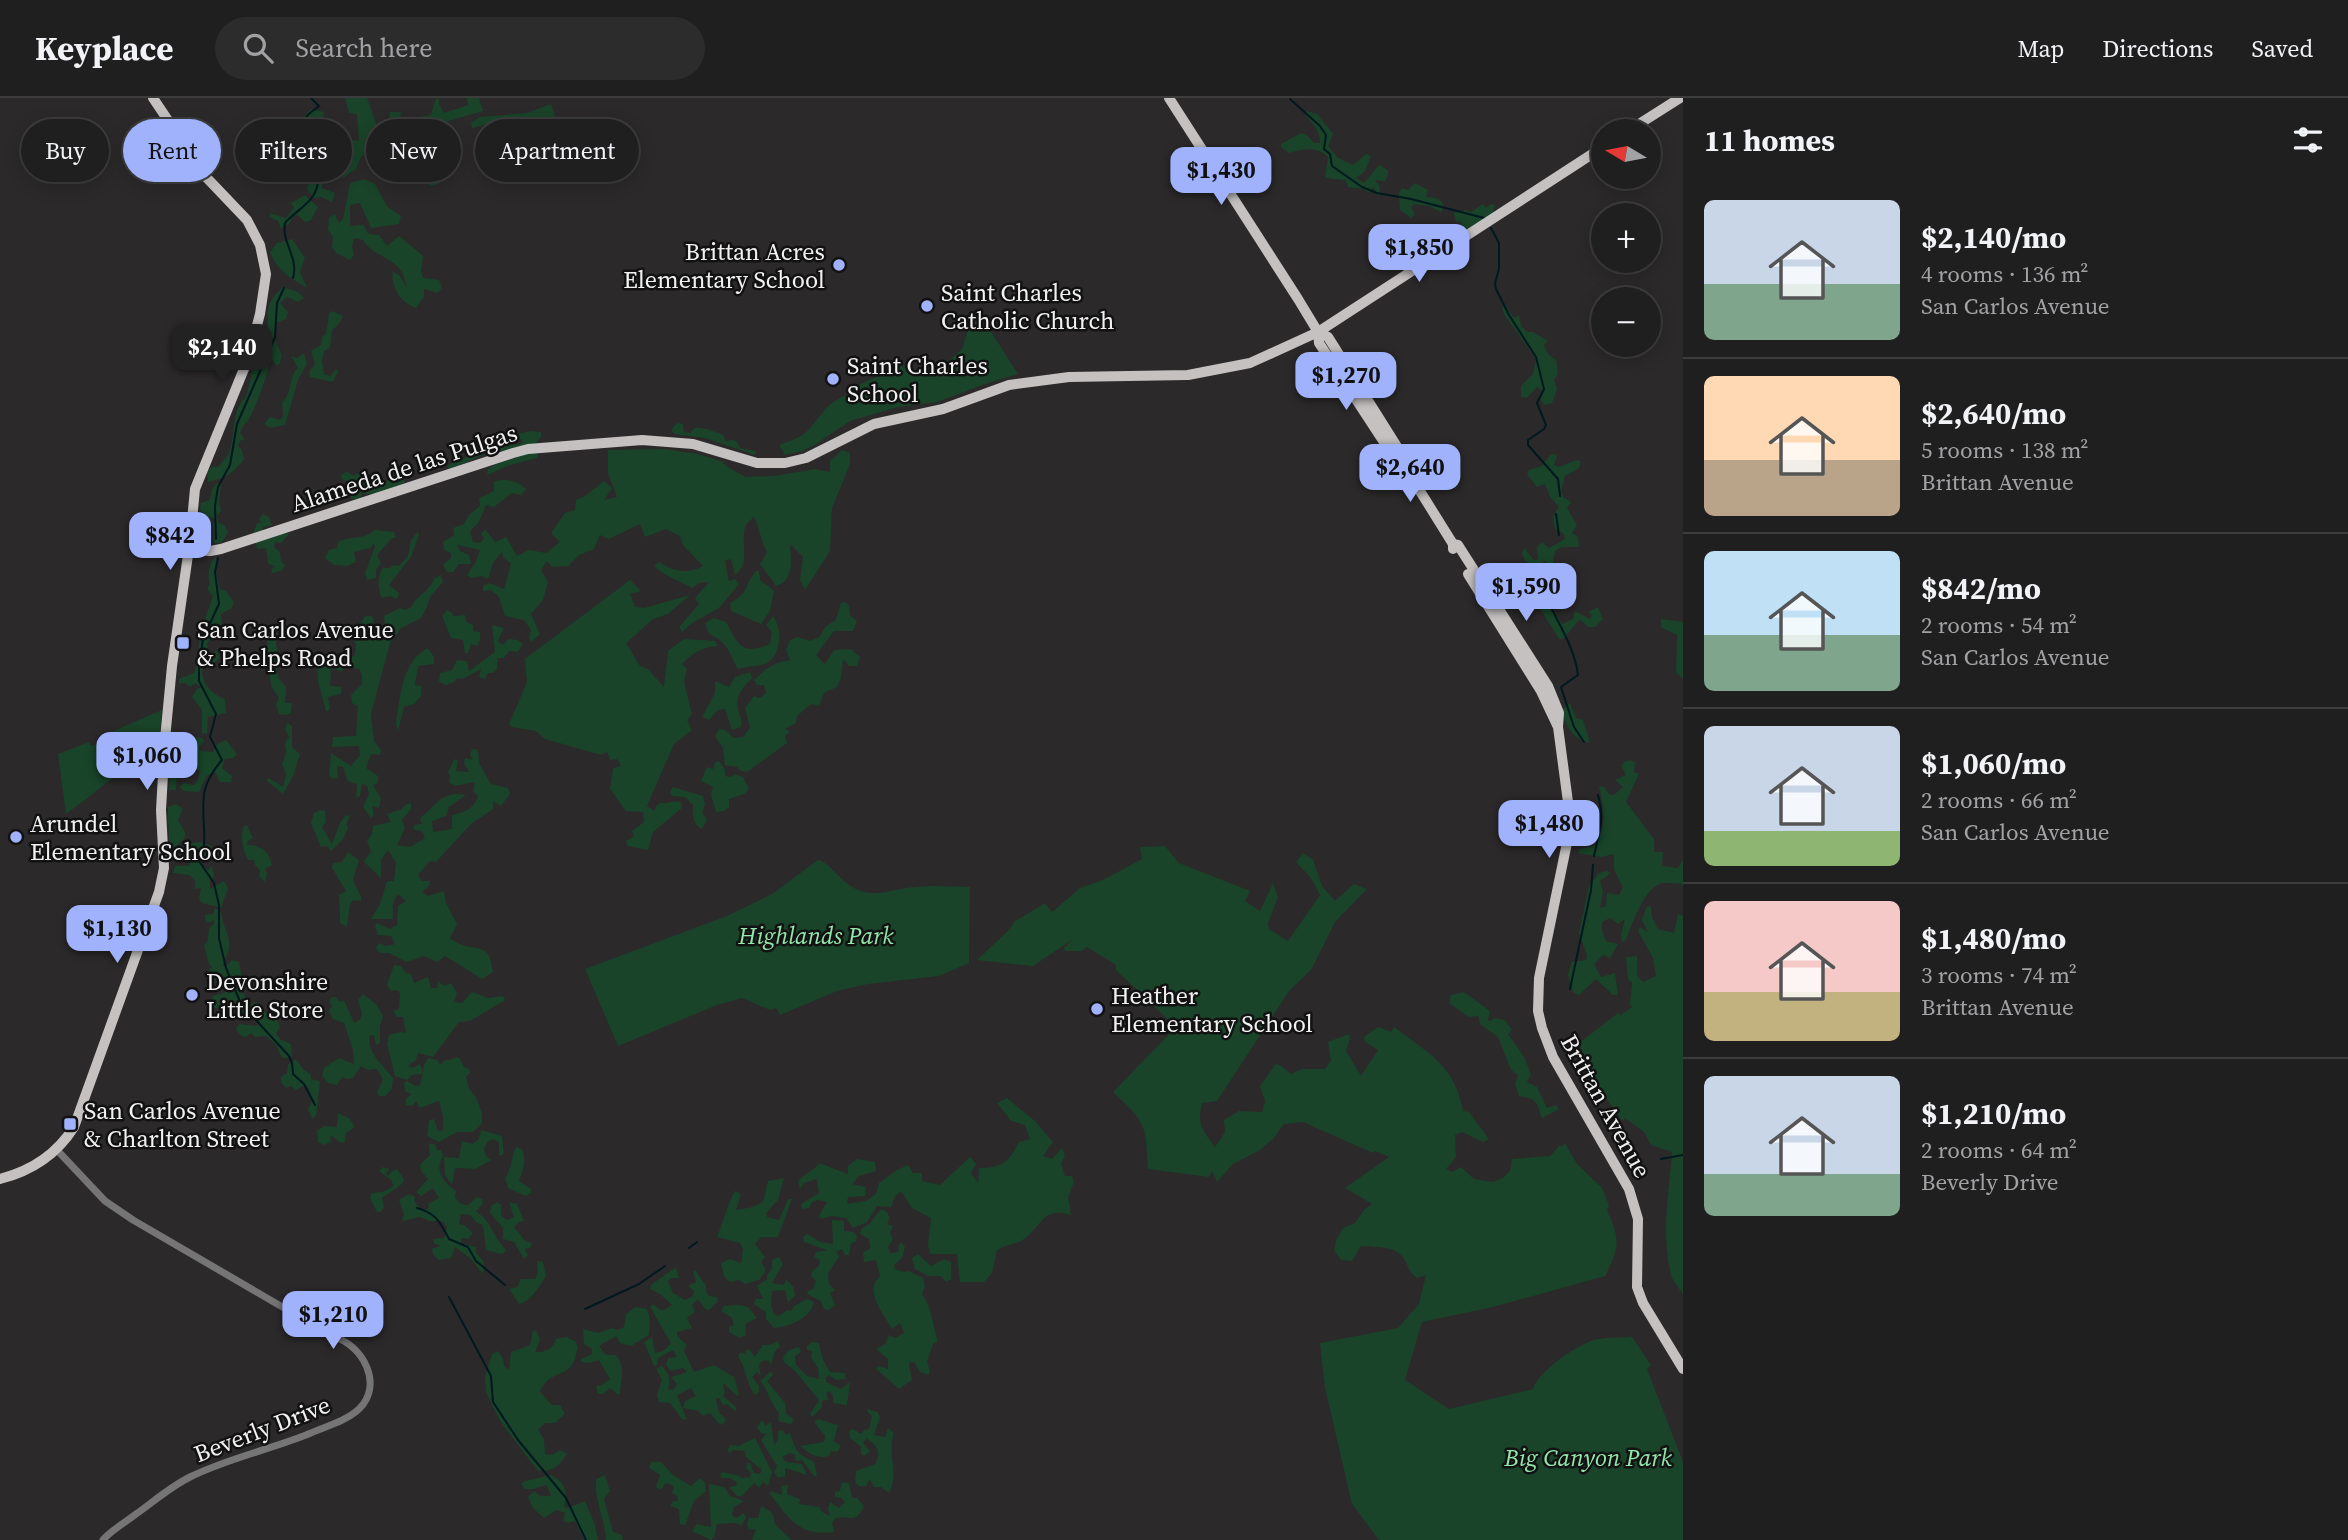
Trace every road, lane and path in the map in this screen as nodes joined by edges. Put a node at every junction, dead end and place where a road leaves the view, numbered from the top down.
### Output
1 (153, 98) edge
2 (1169, 98) edge
3 (1680, 98) edge
4 (1647, 119) edge
5 (1591, 155) edge
6 (1318, 332) junction
7 (189, 550) junction
8 (57, 1150) junction
9 (0, 1179) edge
10 (1683, 1370) edge
11 (103, 1539) edge

1 - 7 main road
2 - 6 main road, Brittan Avenue
3 - 4 main road
5 - 6 main road, Alameda de las Pulgas
6 - 7 main road, Alameda de las Pulgas
6 - 10 main road, Brittan Avenue
7 - 8 main road
8 - 9 main road
8 - 11 street, Beverly Drive

